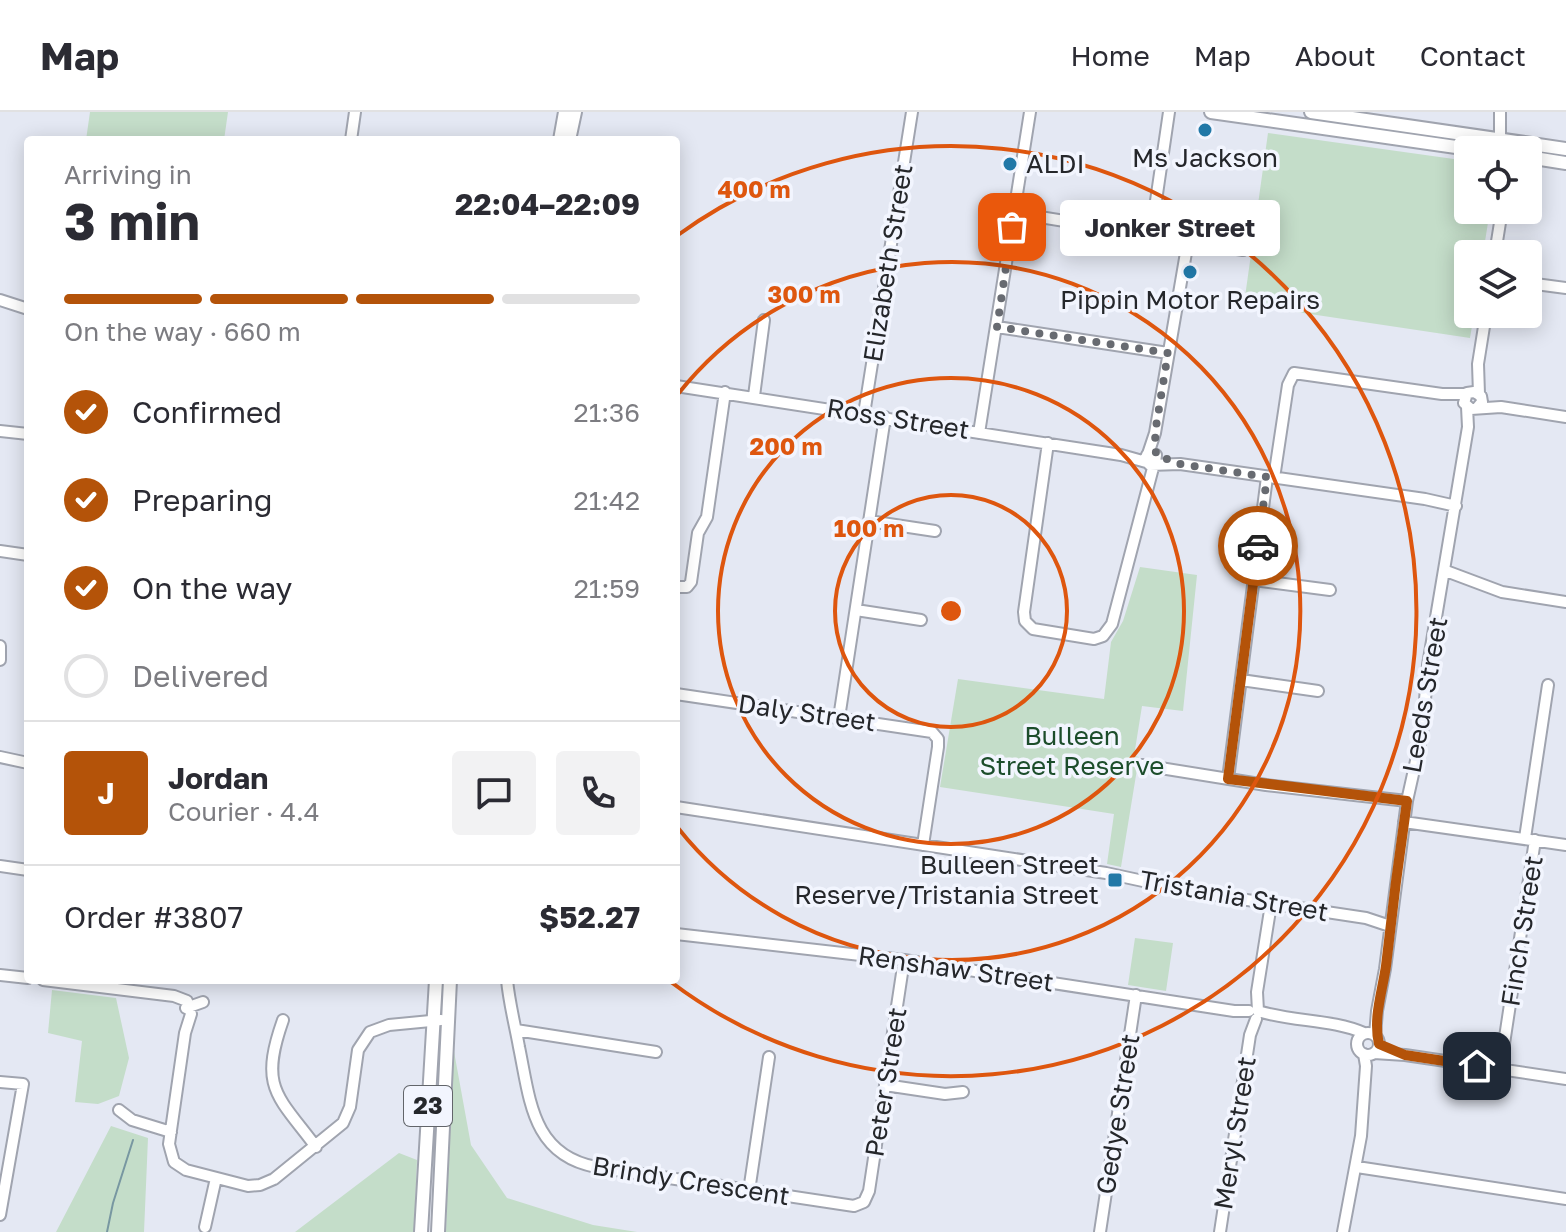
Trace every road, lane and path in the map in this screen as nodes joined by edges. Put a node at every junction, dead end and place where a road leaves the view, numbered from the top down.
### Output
1 (355, 112) edge
2 (565, 112) edge
3 (575, 112) edge
4 (912, 112) edge
5 (1030, 112) edge
6 (1169, 112) edge
7 (1211, 112) edge
8 (1311, 112) edge
9 (1500, 112) edge
10 (352, 136) edge
11 (561, 136) edge
12 (570, 136) edge
13 (1501, 136) edge
14 (1454, 138) edge
15 (1454, 147) edge
16 (1542, 148) edge
17 (1566, 149) edge
18 (1542, 159) edge
19 (1566, 163) edge
20 (1015, 213) junction
21 (1151, 235) junction
22 (1188, 241) junction
23 (1243, 250) dead end
24 (1542, 285) edge
25 (1566, 288) edge
26 (0, 300) edge
27 (24, 308) edge
28 (764, 320) dead end
29 (997, 327) junction
30 (1484, 328) edge
31 (1168, 353) junction
32 (680, 386) edge
33 (725, 392) junction
34 (754, 396) junction
35 (1472, 401) junction
36 (864, 414) junction
37 (885, 417) junction
38 (1566, 417) edge
39 (0, 431) edge
40 (979, 433) junction
41 (24, 434) edge
42 (1048, 443) junction
43 (1151, 459) junction
44 (1270, 478) junction
45 (1456, 504) junction
46 (869, 521) junction
47 (935, 531) dead end
48 (0, 551) edge
49 (24, 554) edge
50 (1446, 571) junction
51 (1254, 580) junction
52 (680, 587) edge
53 (1330, 590) dead end
54 (1566, 602) edge
55 (856, 610) junction
56 (921, 620) dead end
57 (0, 646) edge
58 (0, 660) edge
59 (1241, 680) junction
60 (1548, 685) dead end
61 (1318, 691) dead end
62 (680, 695) edge
63 (839, 718) junction
64 (3, 759) edge
65 (24, 762) edge
66 (1142, 765) dead end
67 (1228, 779) junction
68 (1407, 801) junction
69 (680, 808) edge
70 (1404, 822) junction
71 (1530, 839) junction
72 (923, 845) junction
73 (1566, 845) edge
74 (0, 866) edge
75 (24, 869) edge
76 (1271, 904) junction
77 (1390, 922) junction
78 (680, 934) edge
79 (904, 960) junction
80 (0, 975) edge
81 (24, 978) edge
82 (72, 984) edge
83 (436, 984) edge
84 (450, 984) edge
85 (508, 984) edge
86 (1136, 995) junction
87 (203, 1002) dead end
88 (188, 1007) junction
89 (1253, 1014) junction
90 (283, 1020) dead end
91 (447, 1020) junction
92 (433, 1021) junction
93 (516, 1030) junction
94 (1369, 1043) junction
95 (656, 1052) dead end
96 (769, 1057) dead end
97 (1500, 1070) junction
98 (1566, 1079) edge
99 (0, 1082) edge
100 (885, 1085) junction
101 (963, 1092) dead end
102 (119, 1110) dead end
103 (171, 1132) junction
104 (316, 1147) junction
105 (1357, 1167) junction
106 (216, 1178) junction
107 (749, 1191) junction
108 (1566, 1199) edge
109 (864, 1202) joint
110 (0, 1215) edge
111 (205, 1227) dead end
112 (421, 1232) edge
113 (438, 1232) edge
114 (1100, 1232) edge
115 (1220, 1232) edge
116 (1343, 1232) edge

1 - 10 street
2 - 11 main road
3 - 12 main road
4 - 36 street, Elizabeth Street
5 - 20 street
6 - 21 street
7 - 15 main road
8 - 14 main road
9 - 13 street
16 - 17 main road
18 - 19 main road
20 - 21 street
20 - 29 street
21 - 22 street
22 - 23 street
22 - 31 street
24 - 25 street
26 - 27 street
28 - 34 street
29 - 31 street
29 - 40 street
30 - 35 street, Leeds Street
31 - 43 street
32 - 33 street, Ross Street
33 - 34 street, Ross Street
33 - 52 street
34 - 36 street, Ross Street
35 - 38 street
35 - 44 street
35 - 45 street, Leeds Street
36 - 37 street, Ross Street
37 - 40 street, Ross Street
37 - 46 street
39 - 41 street
40 - 42 street, Ross Street
42 - 43 street, Ross Street
42 - 43 street
43 - 44 street, Ross Street
44 - 45 street, Ross Street
44 - 51 street
45 - 50 street, Leeds Street
46 - 47 street
46 - 55 street
48 - 49 street
50 - 54 street
50 - 68 street, Leeds Street
51 - 53 street
51 - 59 street
55 - 56 street
55 - 63 street
57 - 58 street
59 - 61 street
59 - 67 street
60 - 71 street, Finch Street
62 - 63 street, Daly Street
63 - 72 street, Daly Street
64 - 65 street
66 - 67 street
67 - 68 street
68 - 70 street, Leeds Street
69 - 72 street, Tristania Street
70 - 71 street
70 - 77 street, Leeds Street
71 - 73 street
71 - 97 street, Finch Street
72 - 76 street, Tristania Street
74 - 75 street
76 - 77 street, Tristania Street
76 - 89 street
77 - 94 street, Leeds Street
78 - 79 street, Renshaw Street
79 - 86 street, Renshaw Street
79 - 100 street, Peter Street
80 - 81 street
82 - 88 street
83 - 92 main road, 23
84 - 91 main road, 23
85 - 93 street, Brindy Crescent
86 - 89 street, Renshaw Street
86 - 114 street, Gedye Street
87 - 88 street
88 - 103 street
89 - 94 street, Renshaw Street
89 - 115 street, Meryl Street
90 - 104 street
91 - 92 street
91 - 113 main road, 23
92 - 104 street
92 - 112 main road, 23
93 - 95 street
93 - 107 street, Brindy Crescent
94 - 97 street, Renshaw Street
94 - 105 street, Leeds Street
96 - 107 street
97 - 98 street, Renshaw Street
99 - 110 street
100 - 101 street
100 - 109 street, Peter Street
102 - 103 street
103 - 106 street
104 - 106 street
105 - 108 street
105 - 116 street, Leeds Street
106 - 111 street
107 - 109 street, Brindy Crescent

